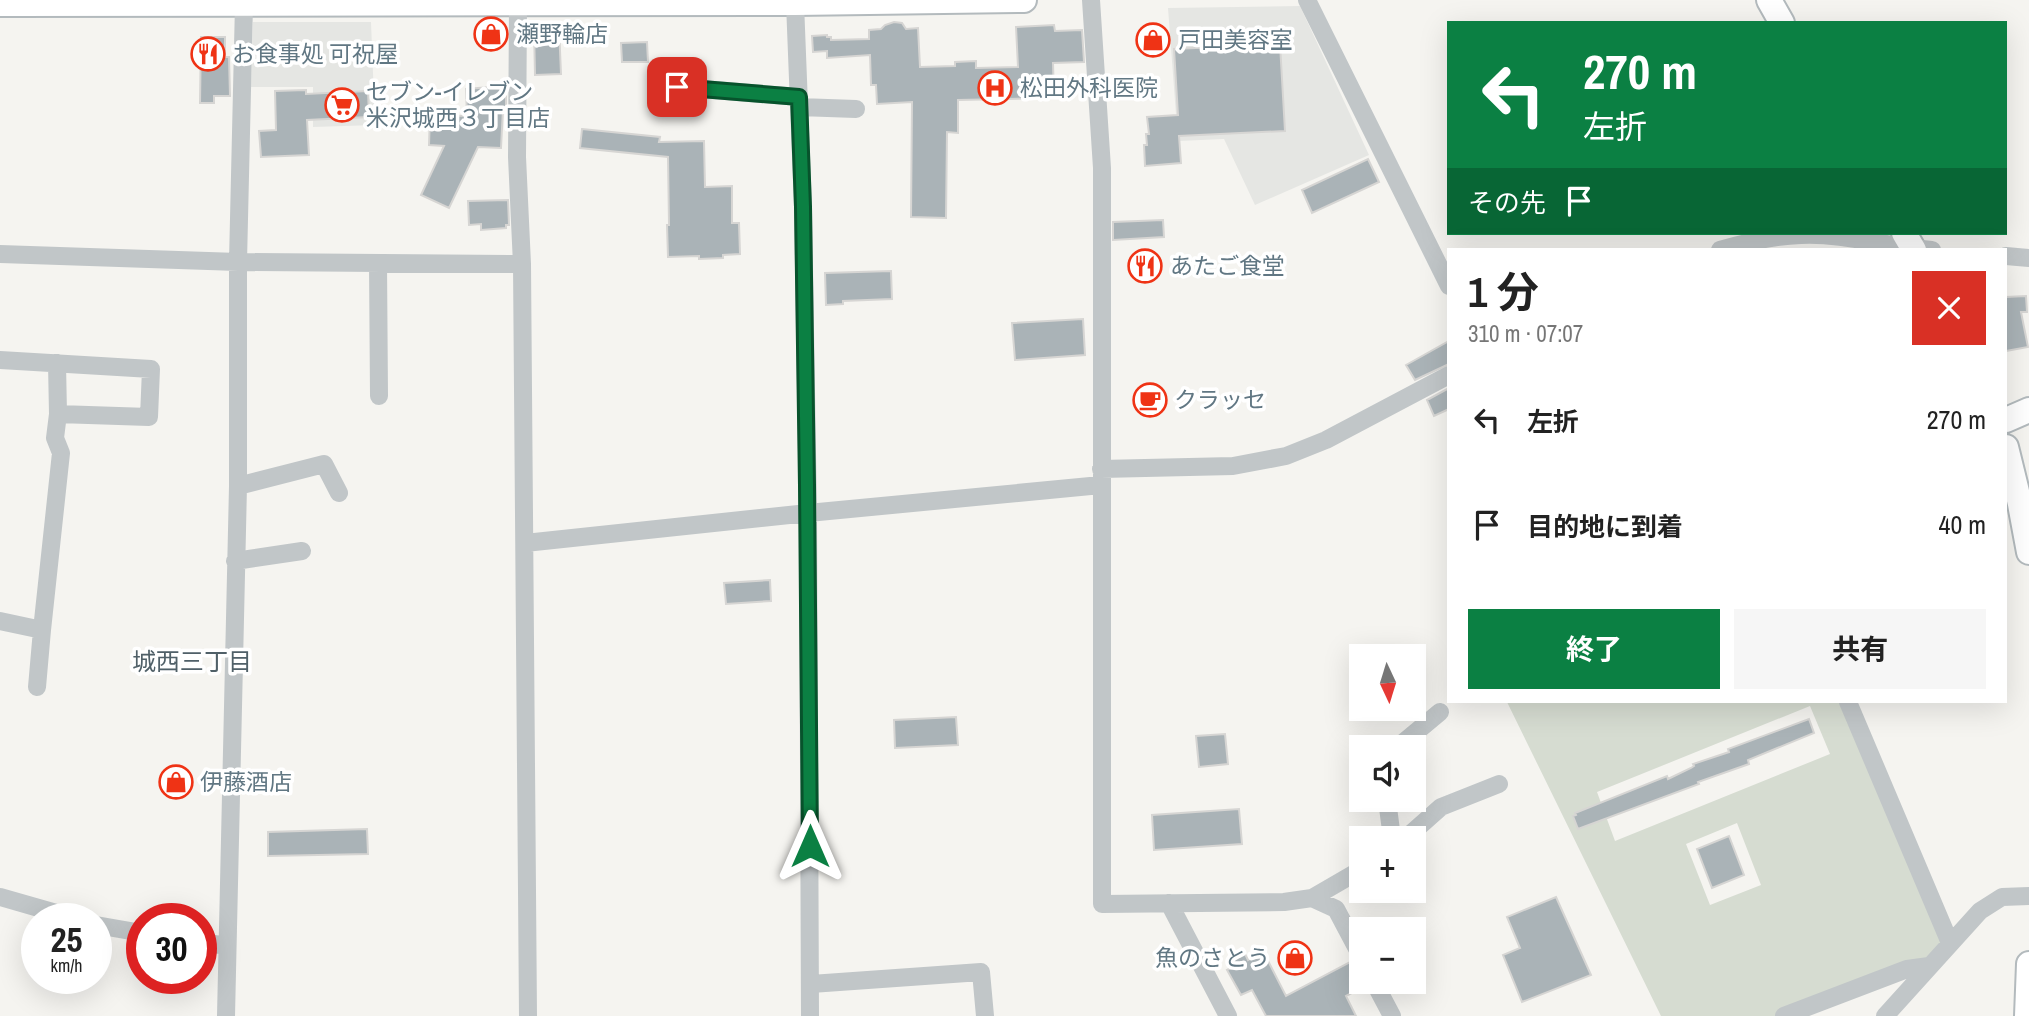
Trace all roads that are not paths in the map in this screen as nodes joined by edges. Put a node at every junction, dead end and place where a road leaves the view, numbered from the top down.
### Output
1 (1024, 0) edge
2 (1091, 0) edge
3 (1307, 0) edge
4 (1769, 0) edge
5 (900, 1) edge
6 (690, 2) edge
7 (753, 2) edge
8 (795, 3) junction
9 (0, 4) edge
10 (244, 4) junction
11 (519, 4) junction
12 (1781, 21) edge
13 (677, 87) dead end
14 (799, 102) junction
15 (856, 109) dead end
16 (1802, 235) edge
17 (1802, 235) edge
18 (1847, 244) edge
19 (1916, 246) edge
20 (1727, 248) edge
21 (0, 254) edge
22 (2007, 256) edge
23 (2029, 258) edge
24 (238, 262) junction
25 (378, 262) junction
26 (522, 264) junction
27 (1447, 282) edge
28 (0, 360) edge
29 (57, 363) junction
30 (1447, 375) edge
31 (379, 396) dead end
32 (2029, 410) edge
33 (58, 414) junction
34 (2007, 420) edge
35 (2007, 451) edge
36 (1101, 477) junction
37 (238, 486) junction
38 (339, 493) dead end
39 (808, 513) junction
40 (525, 543) junction
41 (302, 551) dead end
42 (2029, 552) edge
43 (234, 561) junction
44 (0, 621) edge
45 (42, 630) junction
46 (37, 687) dead end
47 (1847, 703) edge
48 (1440, 712) dead end
49 (1412, 735) edge
50 (1499, 784) dead end
51 (1420, 826) edge
52 (1349, 877) edge
53 (2029, 896) edge
54 (0, 897) edge
55 (1312, 898) junction
56 (21, 903) edge
57 (1169, 903) junction
58 (1349, 934) edge
59 (1950, 943) junction
60 (217, 944) edge
61 (227, 946) junction
62 (2029, 964) edge
63 (1929, 966) junction
64 (811, 984) junction
65 (1380, 994) edge
66 (226, 1016) edge
67 (528, 1016) edge
68 (810, 1016) edge
69 (985, 1016) edge
70 (1228, 1016) edge
71 (1392, 1016) edge
72 (1784, 1016) edge
73 (1885, 1016) edge
74 (2027, 1016) edge

1 - 5 main road
2 - 36 street
3 - 27 street
4 - 12 main road
5 - 8 main road
6 - 7 main road
6 - 11 main road
7 - 8 main road
8 - 14 street
9 - 10 main road
10 - 11 main road
10 - 24 street
11 - 26 street
13 - 14 street
14 - 15 street
14 - 39 street
16 - 20 street
17 - 18 street
18 - 19 street
21 - 24 street
22 - 23 street
24 - 25 street
24 - 37 street
25 - 26 street
25 - 31 street
26 - 40 street
28 - 29 street
29 - 33 street
29 - 33 street
30 - 36 street
32 - 34 main road
33 - 45 street
35 - 42 main road
36 - 39 street
36 - 57 street
37 - 38 street
37 - 43 street
39 - 40 street
39 - 64 street
40 - 67 street
41 - 43 street
43 - 61 street
44 - 45 street
45 - 46 street
47 - 59 street
48 - 49 street
50 - 51 street
52 - 55 street
53 - 59 street
54 - 56 street
55 - 57 street
55 - 58 street
57 - 70 street
59 - 63 street
60 - 61 street
61 - 66 street
62 - 74 main road
63 - 72 street
63 - 73 street
64 - 68 street
64 - 69 street
65 - 71 street

